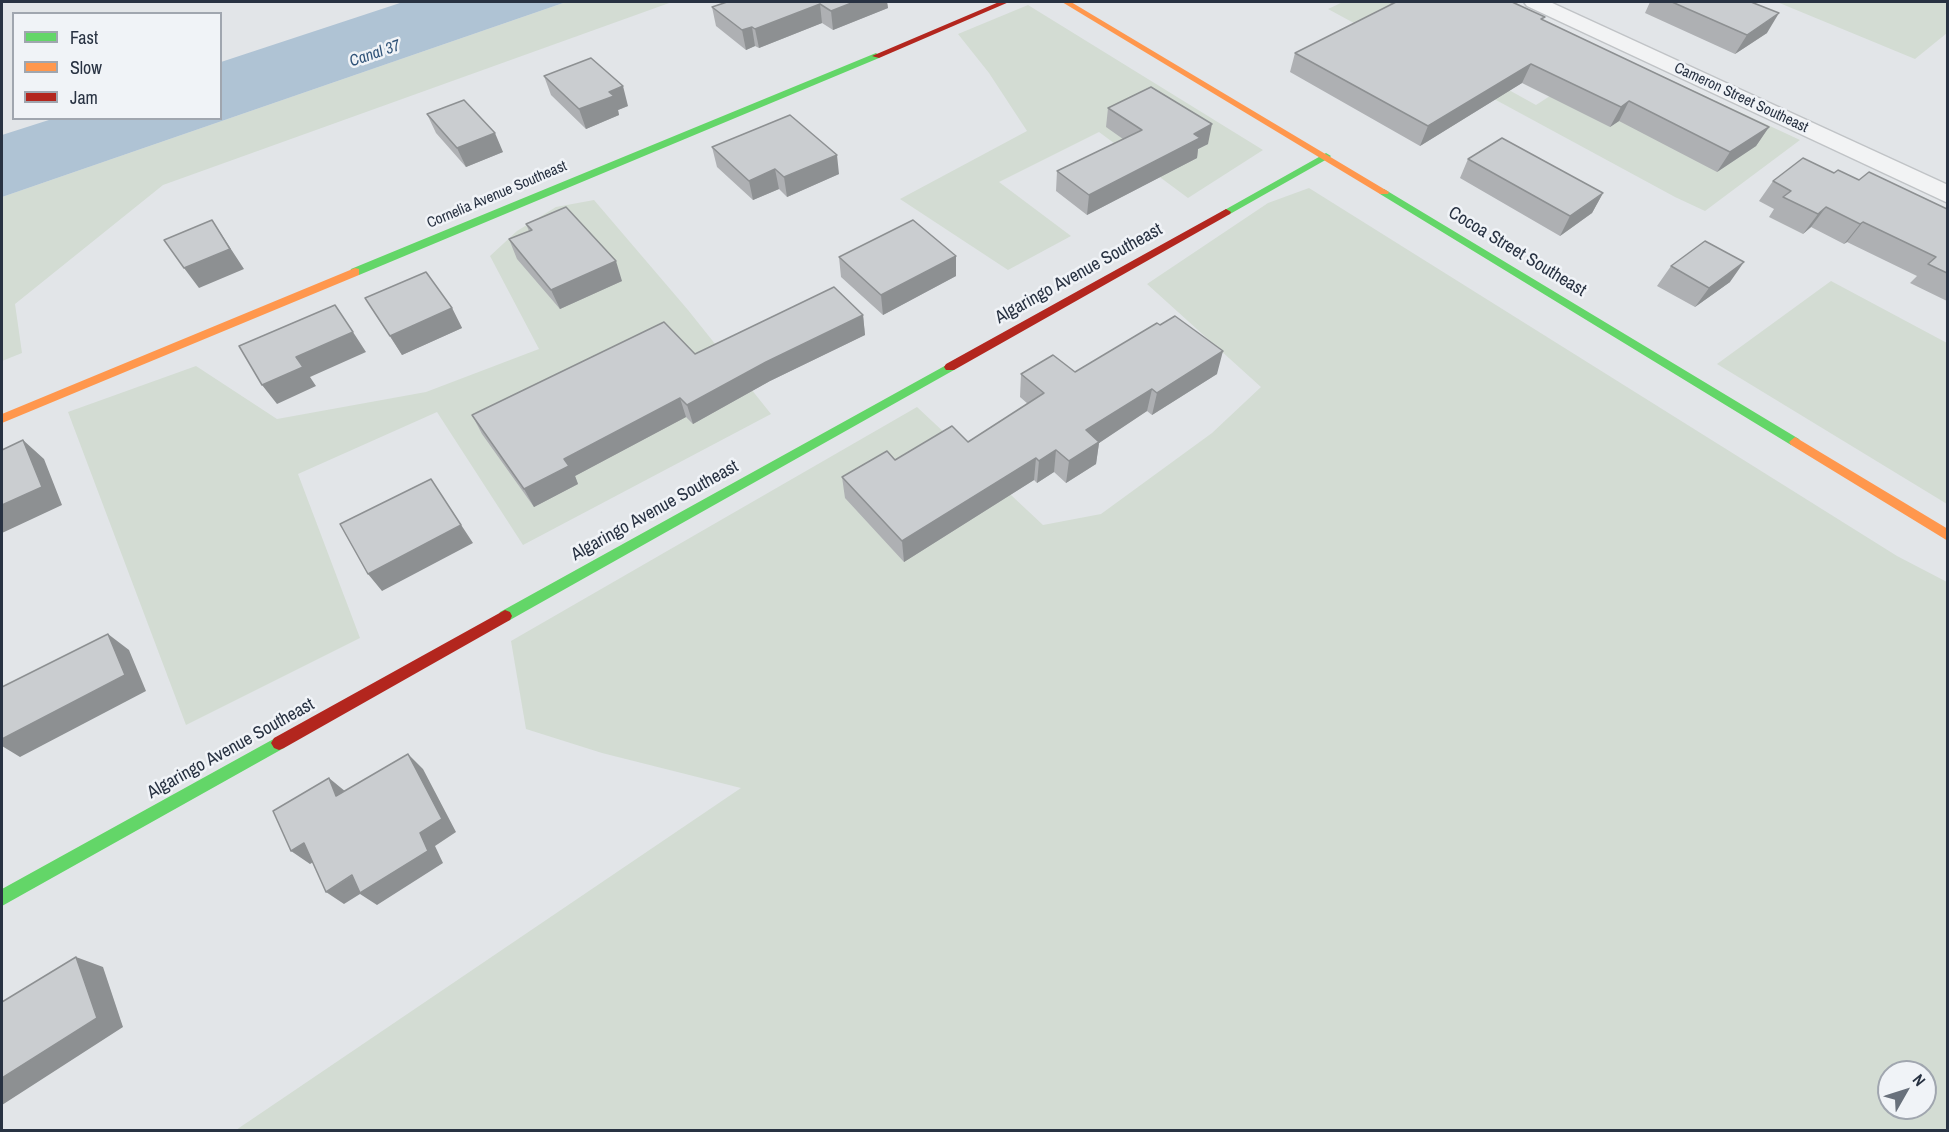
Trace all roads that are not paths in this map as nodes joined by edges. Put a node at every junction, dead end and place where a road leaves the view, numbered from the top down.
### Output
1 (1005, 2) edge
2 (1066, 2) edge
3 (1534, 2) edge
4 (1326, 156) junction
5 (1947, 195) edge
6 (2, 419) edge
7 (1947, 536) edge
8 (2, 898) edge

1 - 6 street, Cornelia Avenue Southeast
2 - 4 street, Cocoa Street Southeast
3 - 5 street, Cameron Street Southeast
4 - 7 street, Cocoa Street Southeast
4 - 8 street, Algaringo Avenue Southeast

